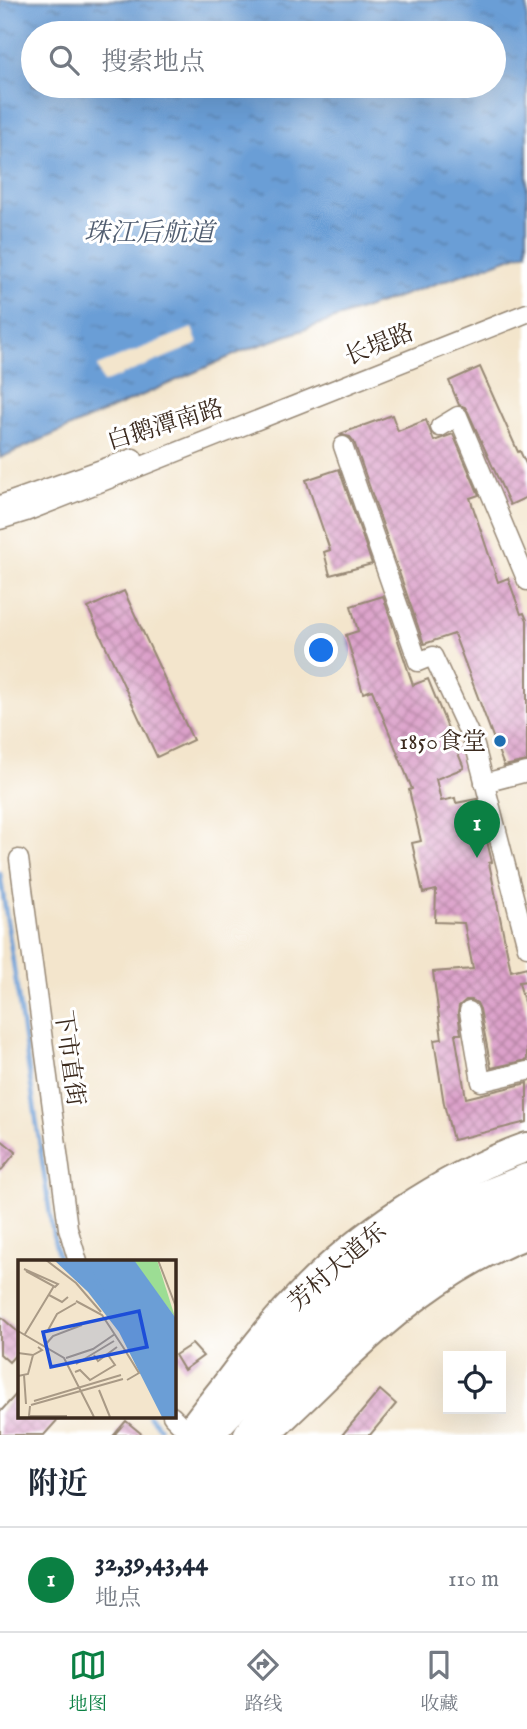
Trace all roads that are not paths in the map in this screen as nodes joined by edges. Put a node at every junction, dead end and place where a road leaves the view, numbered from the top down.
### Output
1 (527, 313) edge
2 (250, 423) junction
3 (440, 426) dead end
4 (343, 446) dead end
5 (0, 505) edge
6 (0, 520) edge
7 (527, 580) edge
8 (527, 772) edge
9 (484, 783) junction
10 (19, 859) dead end
11 (527, 947) edge
12 (469, 1011) dead end
13 (527, 1071) edge
14 (527, 1147) edge
15 (527, 1180) edge
16 (527, 1208) edge
17 (440, 1232) junction
18 (527, 1234) edge
19 (77, 1260) edge
20 (189, 1430) edge
21 (250, 1435) edge
22 (265, 1435) edge

1 - 2 street, 长堤路
2 - 5 street, 白鹅潭南路
2 - 6 street, 白鹅潭南路
3 - 7 street
4 - 9 street
8 - 9 street
9 - 11 street
10 - 19 street, 下市直街
12 - 13 street
14 - 20 main road, 芳村大道东
15 - 17 highway, 芳村大道东
16 - 17 highway, 芳村大道东
17 - 20 highway, 芳村大道东
17 - 21 highway, 芳村大道东
18 - 22 main road

